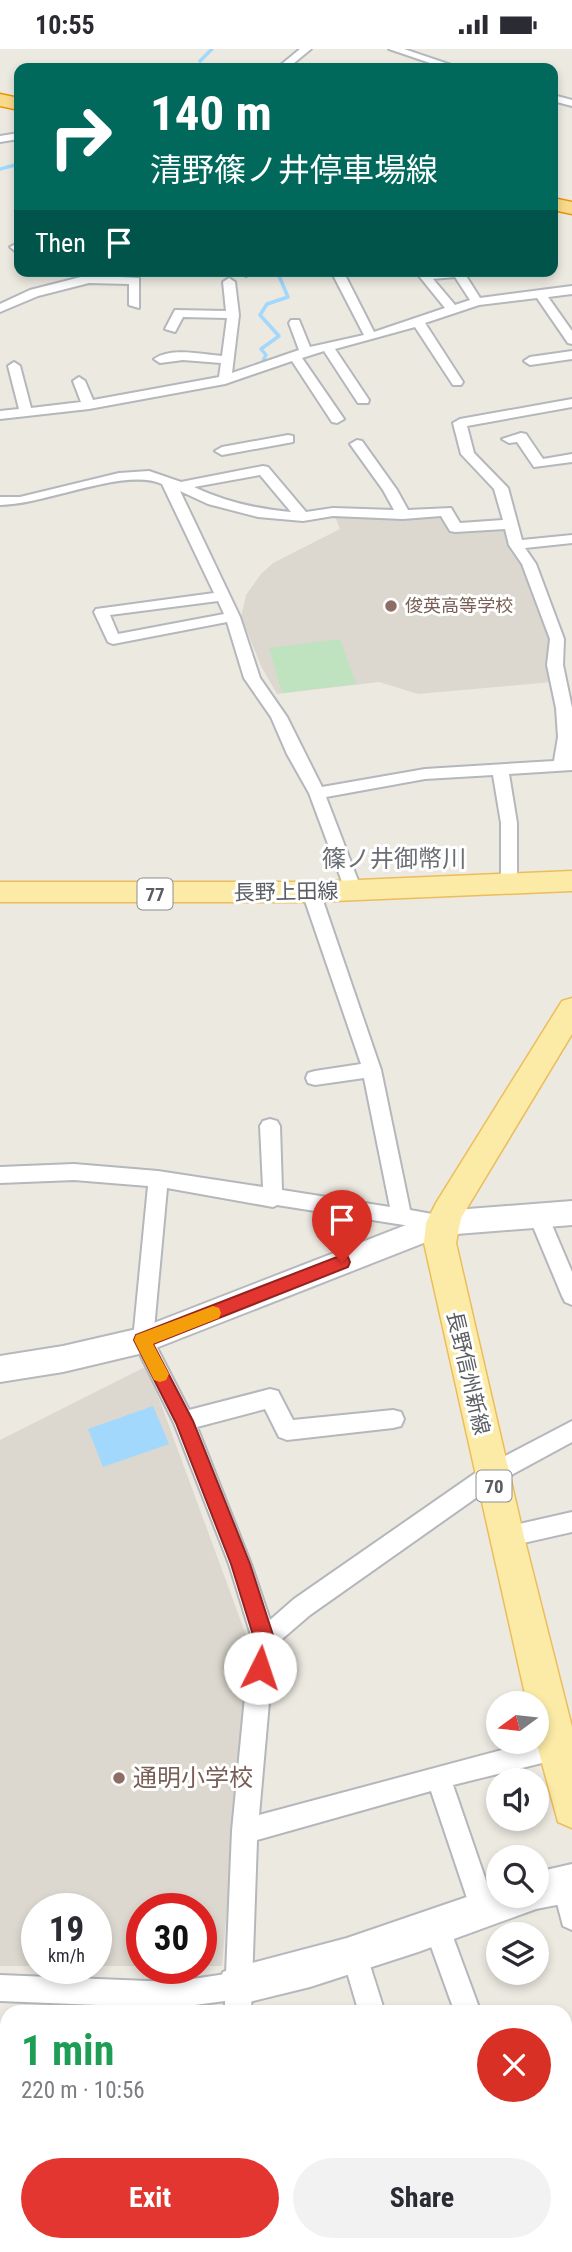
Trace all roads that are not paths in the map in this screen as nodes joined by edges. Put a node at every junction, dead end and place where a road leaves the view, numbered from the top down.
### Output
1 (306, 49) edge
2 (394, 49) edge
3 (288, 63) edge
4 (439, 63) edge
5 (79, 277) edge
6 (102, 277) edge
7 (340, 277) edge
8 (424, 277) edge
9 (461, 277) edge
10 (229, 282) dead end
11 (572, 290) edge
12 (540, 293) junction
13 (477, 302) junction
14 (135, 305) dead end
15 (0, 308) edge
16 (454, 311) junction
17 (233, 315) junction
18 (418, 322) junction
19 (295, 323) dead end
20 (171, 329) dead end
21 (371, 337) junction
22 (572, 340) edge
23 (327, 346) junction
24 (301, 354) junction
25 (572, 355) edge
26 (160, 359) dead end
27 (228, 360) junction
28 (530, 361) dead end
29 (14, 366) dead end
30 (225, 380) junction
31 (79, 381) dead end
32 (457, 382) dead end
33 (363, 400) dead end
34 (572, 403) edge
35 (89, 405) junction
36 (26, 412) junction
37 (0, 415) edge
38 (337, 419) dead end
39 (288, 439) dead end
40 (509, 439) dead end
41 (357, 444) dead end
42 (249, 446) junction
43 (222, 451) dead end
44 (572, 458) edge
45 (263, 470) junction
46 (175, 484) junction
47 (0, 501) edge
48 (403, 515) junction
49 (303, 517) junction
50 (510, 524) junction
51 (572, 539) edge
52 (516, 545) junction
53 (222, 596) junction
54 (233, 617) junction
55 (564, 639) edge
56 (566, 766) edge
57 (500, 768) junction
58 (317, 793) junction
59 (572, 881) edge
60 (509, 885) junction
61 (353, 891) junction
62 (0, 892) edge
63 (311, 892) junction
64 (572, 1009) edge
65 (372, 1070) junction
66 (315, 1078) dead end
67 (270, 1126) dead end
68 (0, 1175) edge
69 (158, 1179) junction
70 (273, 1199) junction
71 (572, 1213) edge
72 (539, 1217) junction
73 (402, 1218) junction
74 (442, 1223) junction
75 (572, 1296) edge
76 (142, 1340) junction
77 (0, 1369) edge
78 (393, 1419) dead end
79 (184, 1421) junction
80 (572, 1431) edge
81 (492, 1474) junction
82 (572, 1522) edge
83 (506, 1537) junction
84 (262, 1641) junction
85 (558, 1747) junction
86 (438, 1777) junction
87 (572, 1808) edge
88 (245, 1831) junction
89 (488, 1908) edge
90 (483, 1910) junction
91 (437, 1927) junction
92 (355, 1955) junction
93 (0, 1988) edge
94 (238, 1999) edge
95 (370, 2005) edge
96 (465, 2005) edge

1 - 3 street
2 - 4 street
5 - 15 street
6 - 14 street
7 - 21 street
8 - 16 street
9 - 13 street
10 - 17 street
11 - 12 street
12 - 13 street
12 - 22 street
13 - 16 street
16 - 18 street
17 - 20 street
17 - 27 street
18 - 21 street
18 - 32 street
19 - 24 street
21 - 23 street
23 - 24 street
23 - 33 street
24 - 30 street
24 - 38 street
25 - 28 street
26 - 27 street
27 - 30 street
29 - 36 street
30 - 35 street
31 - 35 street
34 - 50 street
35 - 36 street
36 - 37 street
39 - 42 street
40 - 44 street
41 - 48 street
42 - 43 street
42 - 45 street
45 - 46 street
45 - 49 street
46 - 47 street
46 - 49 street
46 - 53 street
48 - 49 street
48 - 50 street
50 - 52 street
51 - 52 street
52 - 55 street
53 - 54 street
53 - 54 street
54 - 58 street
55 - 56 street
56 - 57 street
57 - 58 street
57 - 60 street
58 - 61 street
59 - 60 main road, 長野上田線 / 77
60 - 61 main road, 長野上田線 / 77
61 - 63 main road, 長野上田線 / 77
62 - 63 main road, 長野上田線 / 77
63 - 65 street
64 - 74 main road
65 - 66 street
65 - 73 street
67 - 70 street
68 - 69 street
69 - 70 street
69 - 76 street
70 - 73 street
71 - 72 main road
72 - 74 main road
72 - 75 street
73 - 74 street
74 - 76 main road
74 - 81 main road, 長野信州新線 / 70
76 - 77 main road
76 - 79 street
78 - 79 street
79 - 84 street
80 - 81 street
81 - 83 main road, 長野信州新線 / 70
81 - 84 street
82 - 83 street
83 - 85 main road, 長野信州新線 / 70
84 - 88 street
85 - 86 street
85 - 87 main road, 長野信州新線 / 70
86 - 88 street
86 - 90 street
88 - 94 street
89 - 90 main road
90 - 91 main road
91 - 92 main road
91 - 96 street
92 - 94 main road
92 - 95 street
93 - 94 street

